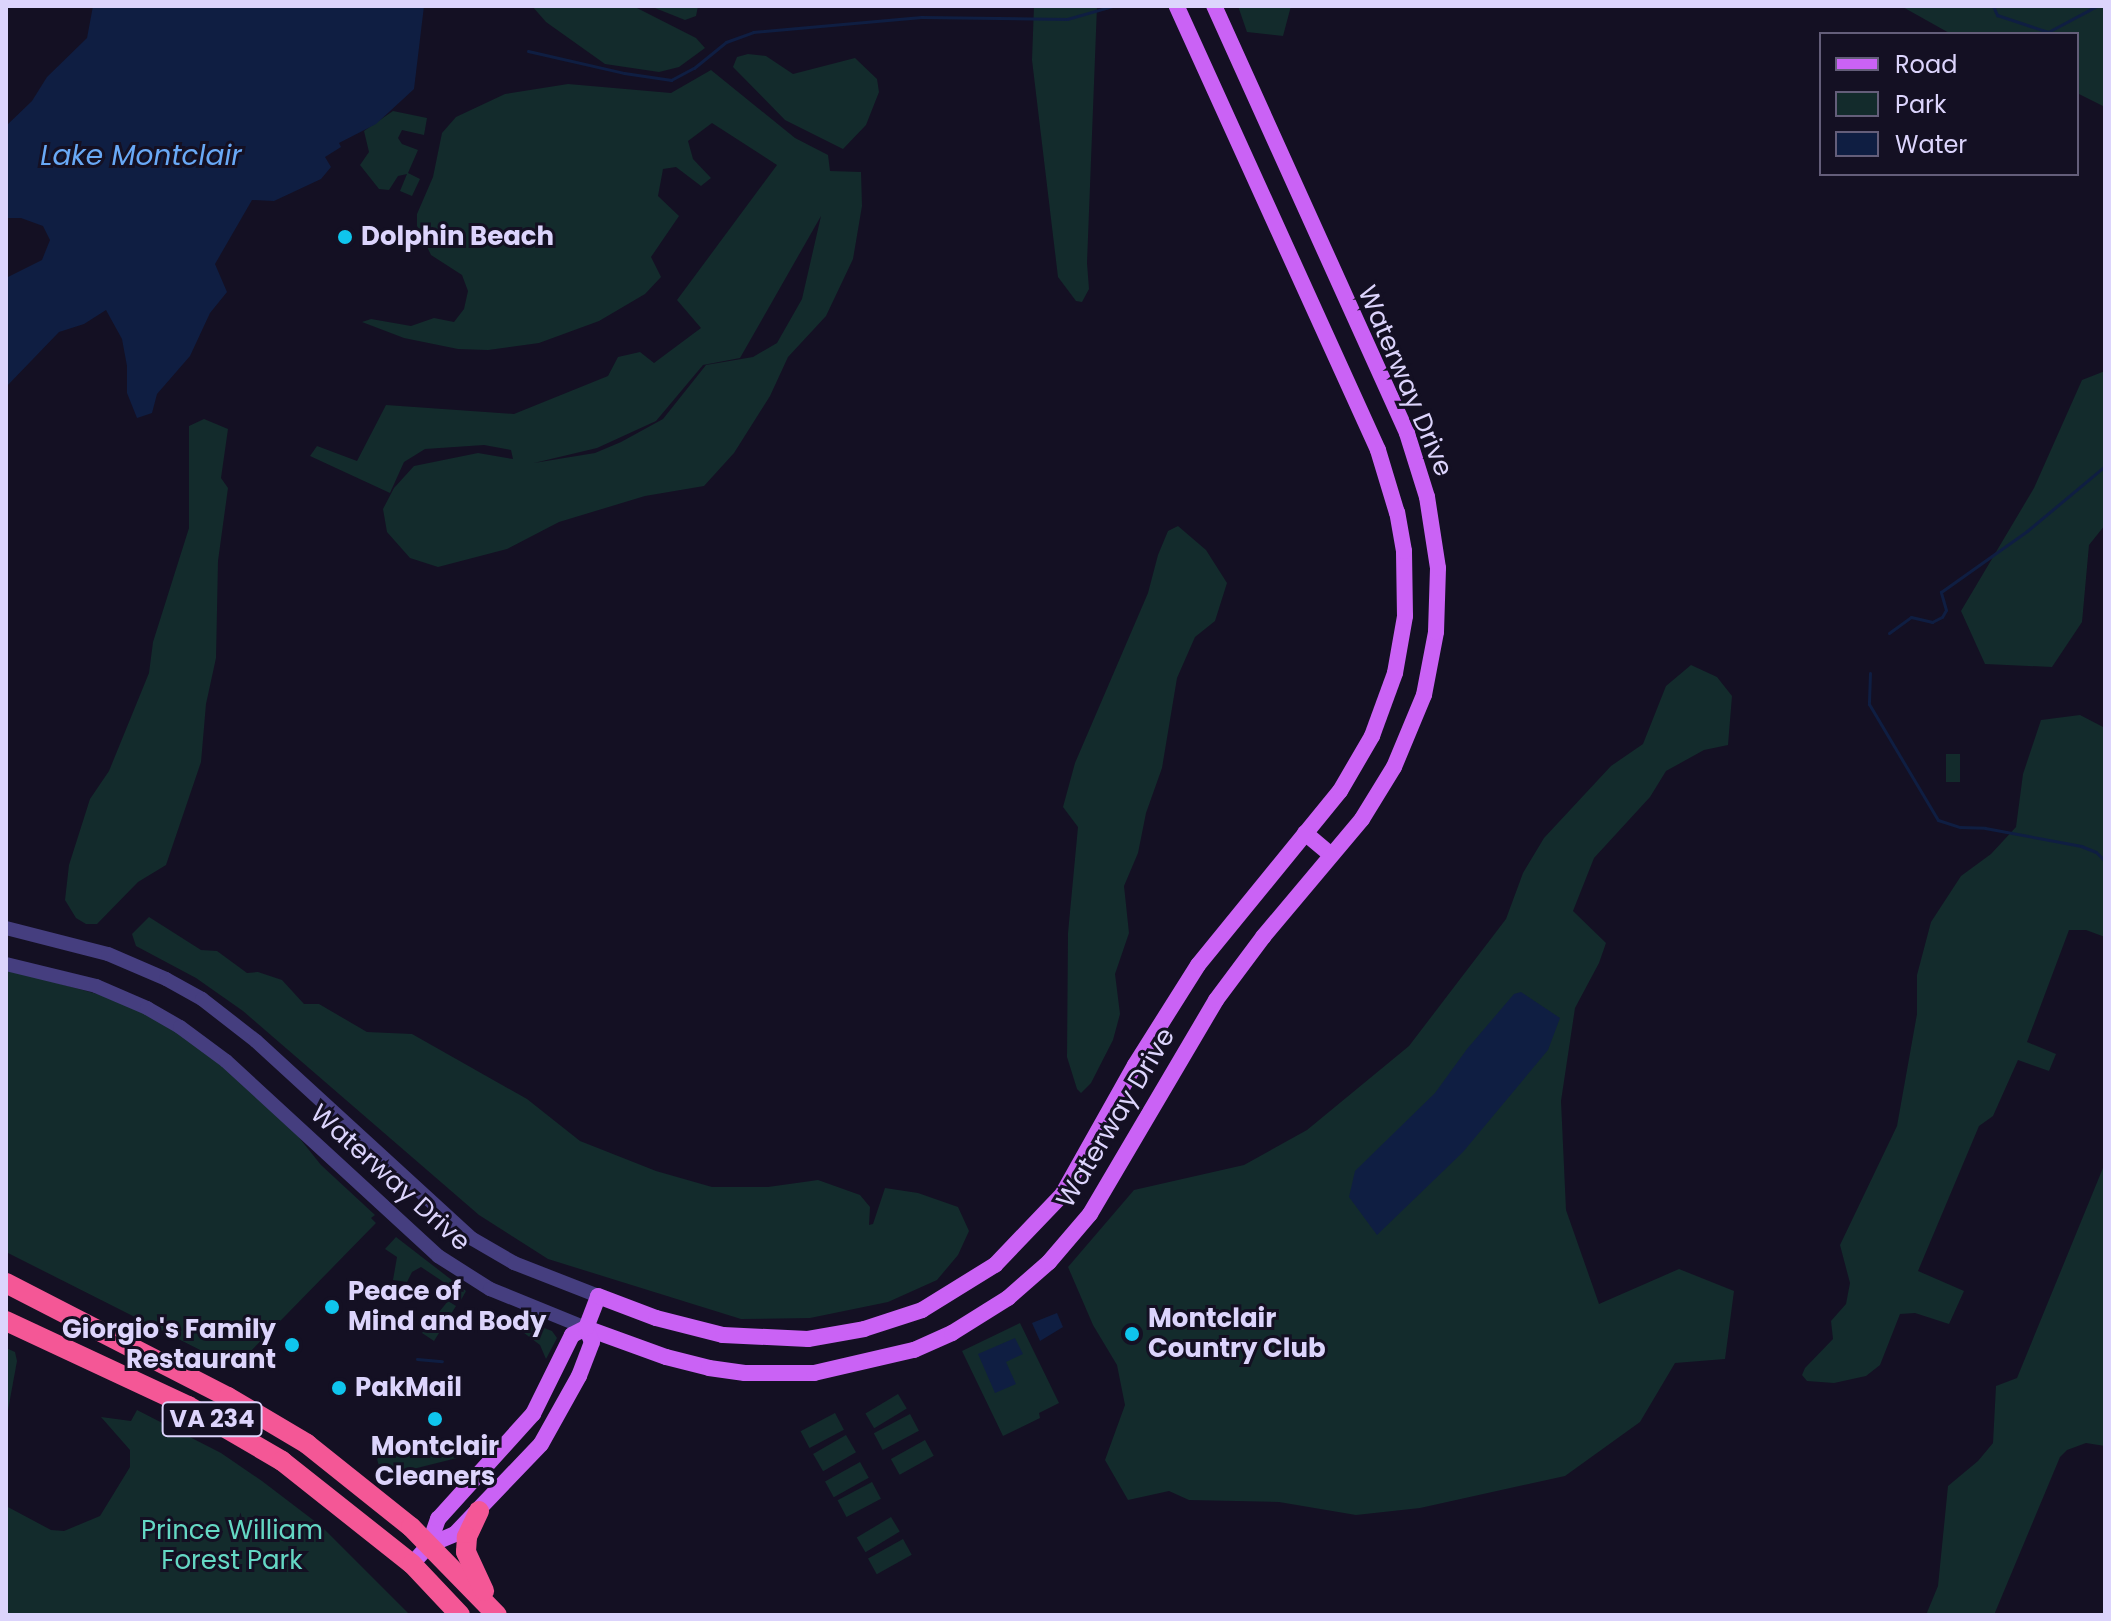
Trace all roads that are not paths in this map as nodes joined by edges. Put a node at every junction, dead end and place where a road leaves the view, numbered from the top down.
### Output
1 (1177, 6) edge
2 (1214, 6) edge
3 (1305, 833) junction
4 (1331, 855) junction
5 (6, 928) edge
6 (6, 964) edge
7 (6, 1283) edge
8 (598, 1296) junction
9 (6, 1321) edge
10 (586, 1328) junction
11 (479, 1511) junction
12 (429, 1545) junction
13 (412, 1564) junction
14 (460, 1615) edge
15 (497, 1615) edge

1 - 3 main road, Waterway Drive
2 - 4 main road, Waterway Drive
3 - 4 main road
3 - 8 main road, Waterway Drive
4 - 10 main road, Waterway Drive
5 - 8 street, Waterway Drive
6 - 10 street, Waterway Drive
7 - 12 highway, VA 234
8 - 10 main road
9 - 13 highway, VA 234
10 - 11 main road
10 - 12 main road
11 - 12 main road
11 - 15 highway
12 - 13 main road
12 - 15 highway, VA 234
13 - 14 highway, VA 234

